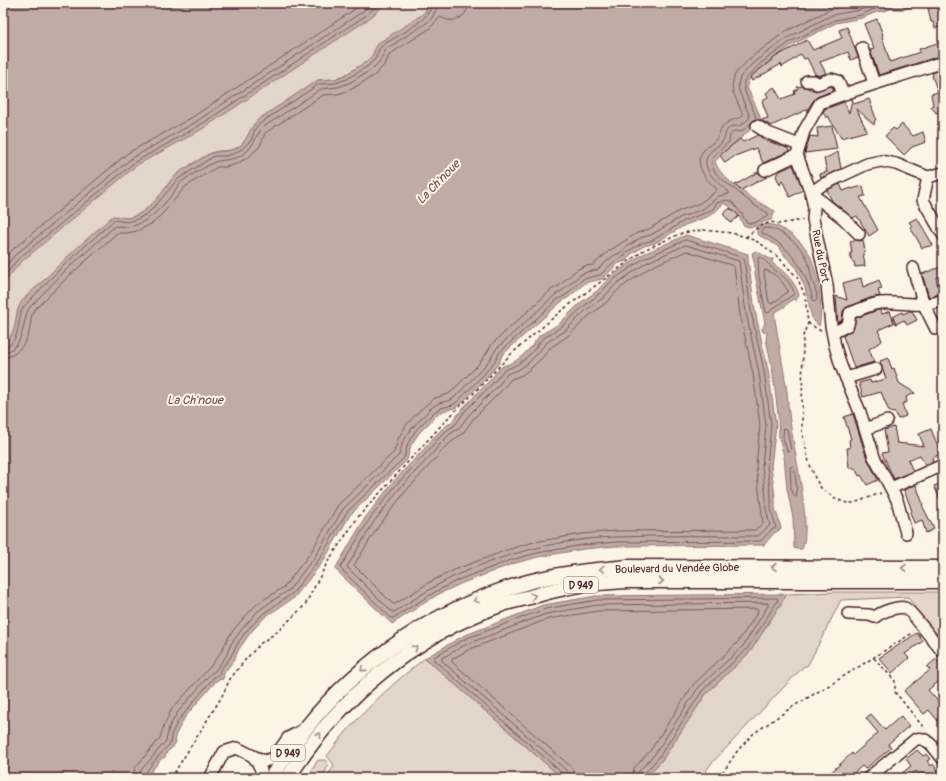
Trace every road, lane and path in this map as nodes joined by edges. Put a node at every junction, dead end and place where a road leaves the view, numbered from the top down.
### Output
1 (862, 48) dead end
2 (943, 62) edge
3 (807, 81) dead end
4 (874, 83) junction
5 (843, 94) junction
6 (757, 126) dead end
7 (798, 150) junction
8 (765, 170) dead end
9 (943, 173) edge
10 (928, 177) junction
11 (811, 193) junction
12 (813, 219) junction
13 (859, 234) dead end
14 (943, 235) edge
15 (746, 237) junction
16 (913, 268) dead end
17 (943, 300) edge
18 (924, 305) junction
19 (808, 323) junction
20 (936, 329) dead end
21 (833, 333) junction
22 (876, 369) dead end
23 (846, 378) junction
24 (887, 421) dead end
25 (865, 429) junction
26 (943, 465) edge
27 (891, 488) junction
28 (879, 494) dead end
29 (906, 534) dead end
30 (943, 568) edge
31 (943, 581) edge
32 (848, 614) dead end
33 (922, 627) junction
34 (943, 652) edge
35 (874, 658) junction
36 (305, 728) junction
37 (924, 738) junction
38 (253, 756) junction
39 (943, 759) edge
40 (171, 778) edge
41 (210, 778) edge
42 (261, 778) edge
43 (271, 778) edge
44 (288, 778) edge
45 (719, 778) edge
46 (868, 778) edge

1 - 4 street
2 - 4 street
3 - 5 street
4 - 5 street
5 - 7 street
6 - 7 street
7 - 8 street
7 - 11 street, Rue du Port
9 - 10 street
10 - 11 street
10 - 14 street
11 - 12 street, Rue du Port
11 - 13 street
12 - 15 path
12 - 21 street, Rue du Port
15 - 19 path
15 - 40 path
16 - 18 street
17 - 18 street
18 - 20 street
18 - 21 street
19 - 21 path
19 - 28 path
21 - 23 street, Rue du Port
22 - 23 street
23 - 25 street, Rue du Port
24 - 25 street
25 - 27 street, Rue du Port
26 - 27 street
27 - 29 street, Rue du Port
30 -> 36 main road, Boulevard du Vendée Globe / D 949
44 -> 31 main road, Boulevard du Vendée Globe / D 949
32 - 33 street
33 - 34 street
33 - 35 path
35 - 37 path
35 - 45 path
36 - 38 street
36 - 43 main road, Boulevard du Vendée Globe / D 949
37 - 39 street
37 - 46 street
38 - 41 street
38 - 42 street

